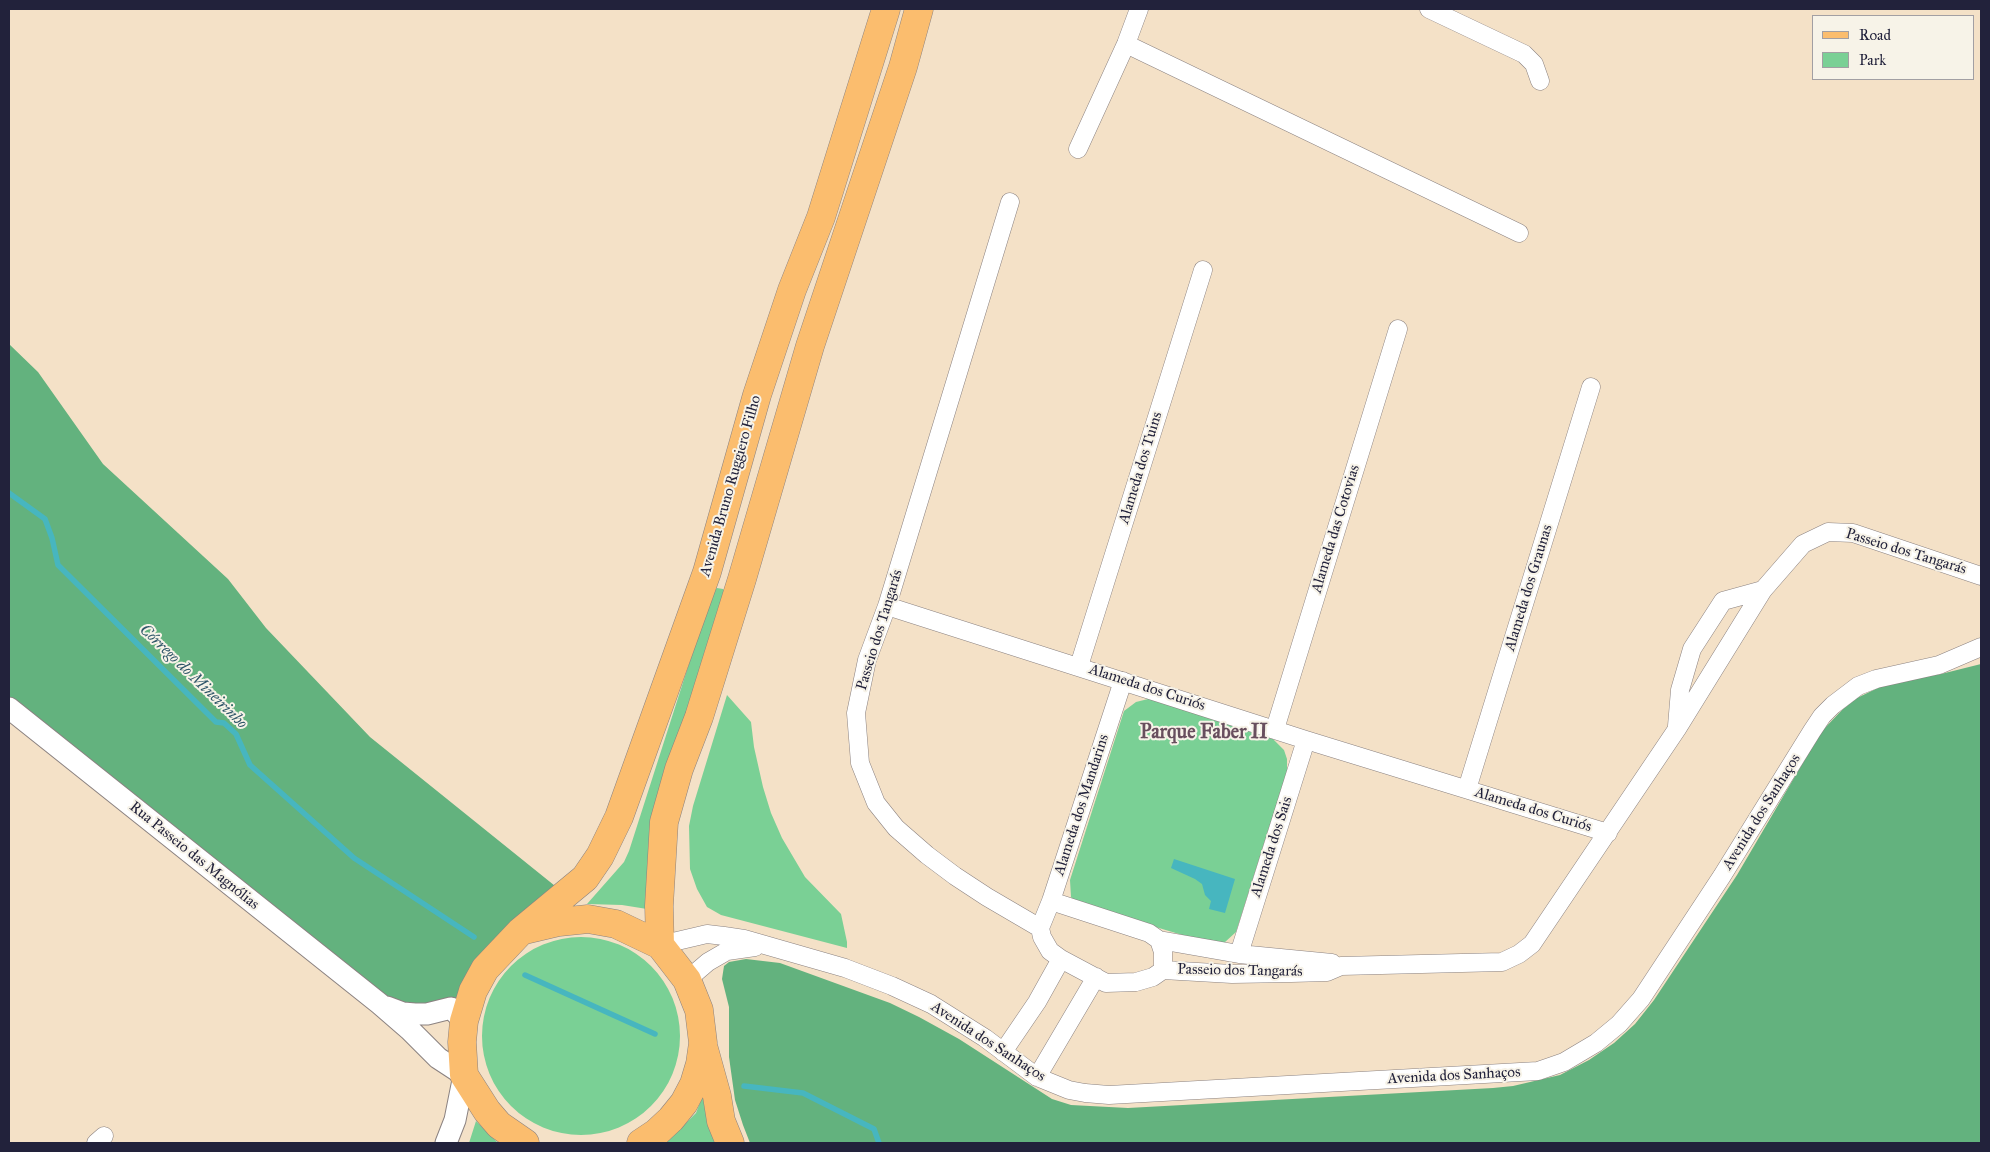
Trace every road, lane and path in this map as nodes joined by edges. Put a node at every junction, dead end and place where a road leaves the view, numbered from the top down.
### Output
1 (886, 9) edge
2 (919, 9) edge
3 (932, 9) edge
4 (1139, 9) edge
5 (1429, 9) edge
6 (1126, 44) junction
7 (903, 67) junction
8 (1540, 81) dead end
9 (1078, 149) dead end
10 (1010, 202) dead end
11 (1519, 233) dead end
12 (1203, 270) dead end
13 (1398, 329) dead end
14 (1591, 387) dead end
15 (707, 572) junction
16 (1981, 576) edge
17 (742, 580) junction
18 (1763, 590) junction
19 (887, 606) junction
20 (1981, 647) edge
21 (1079, 666) junction
22 (1123, 682) junction
23 (9, 708) edge
24 (1275, 729) junction
25 (1677, 729) junction
26 (1306, 740) junction
27 (1467, 789) junction
28 (1608, 833) junction
29 (1051, 901) junction
30 (1040, 928) junction
31 (521, 931) junction
32 (1158, 940) junction
33 (660, 945) junction
34 (766, 946) junction
35 (1238, 954) junction
36 (1061, 959) junction
37 (1342, 966) junction
38 (1162, 970) junction
39 (1096, 977) junction
40 (687, 980) junction
41 (380, 1004) junction
42 (464, 1021) junction
43 (702, 1043) junction
44 (1003, 1052) junction
45 (464, 1075) junction
46 (1037, 1077) junction
47 (446, 1143) edge
48 (525, 1143) edge
49 (641, 1143) edge
50 (730, 1143) edge

1 - 15 main road, Avenida Bruno Ruggiero Filho
2 - 7 main road
3 - 7 street
4 - 6 street
5 - 8 street
6 - 9 street
6 - 11 street
7 - 17 main road
10 - 19 street, Passeio dos Tangarás
12 - 21 street, Alameda dos Tuins
13 - 24 street, Alameda das Cotovias
14 - 27 street, Alameda dos Graunas
15 - 17 main road
15 - 31 main road, Avenida Bruno Ruggiero Filho
16 - 18 street, Passeio dos Tangarás
17 - 33 main road
18 - 25 street, Passeio dos Tangarás
18 - 25 street, Passeio dos Tangarás
19 - 21 street, Alameda dos Curiós
19 - 30 street, Passeio dos Tangarás
20 - 46 street, Avenida dos Sanhaços
21 - 22 street, Alameda dos Curiós
22 - 24 street, Alameda dos Curiós
22 - 29 street, Alameda dos Mandarins
23 - 41 street, Rua Passeio das Magnólias
24 - 26 street, Alameda dos Curiós
25 - 28 street, Passeio dos Tangarás
26 - 27 street, Alameda dos Curiós
26 - 35 street, Alameda dos Sais
27 - 28 street, Alameda dos Curiós
28 - 37 street, Passeio dos Tangarás
29 - 30 street, Alameda dos Mandarins
29 - 32 street, Passeio dos Tangarás
30 - 36 street, Passeio dos Tangarás
31 - 33 main road
31 - 42 main road, Avenida Bruno Ruggiero Filho
32 - 35 street, Passeio dos Tangarás
32 - 38 street
33 - 34 street, Avenida dos Sanhaços
33 - 40 main road
34 - 40 street, Avenida dos Sanhaços
34 - 44 street, Avenida dos Sanhaços
35 - 37 street, Passeio dos Tangarás
36 - 39 street, Passeio dos Tangarás
36 - 44 street
37 - 38 street, Passeio dos Tangarás
38 - 39 street, Passeio dos Tangarás
39 - 46 street
40 - 43 main road
41 - 42 street, Rua Passeio das Magnólias
41 - 45 street, Rua Passeio das Magnólias
42 - 45 main road, Avenida Bruno Ruggiero Filho
43 - 49 main road
43 - 50 main road
44 - 46 street, Avenida dos Sanhaços
45 - 47 street
45 - 48 main road

